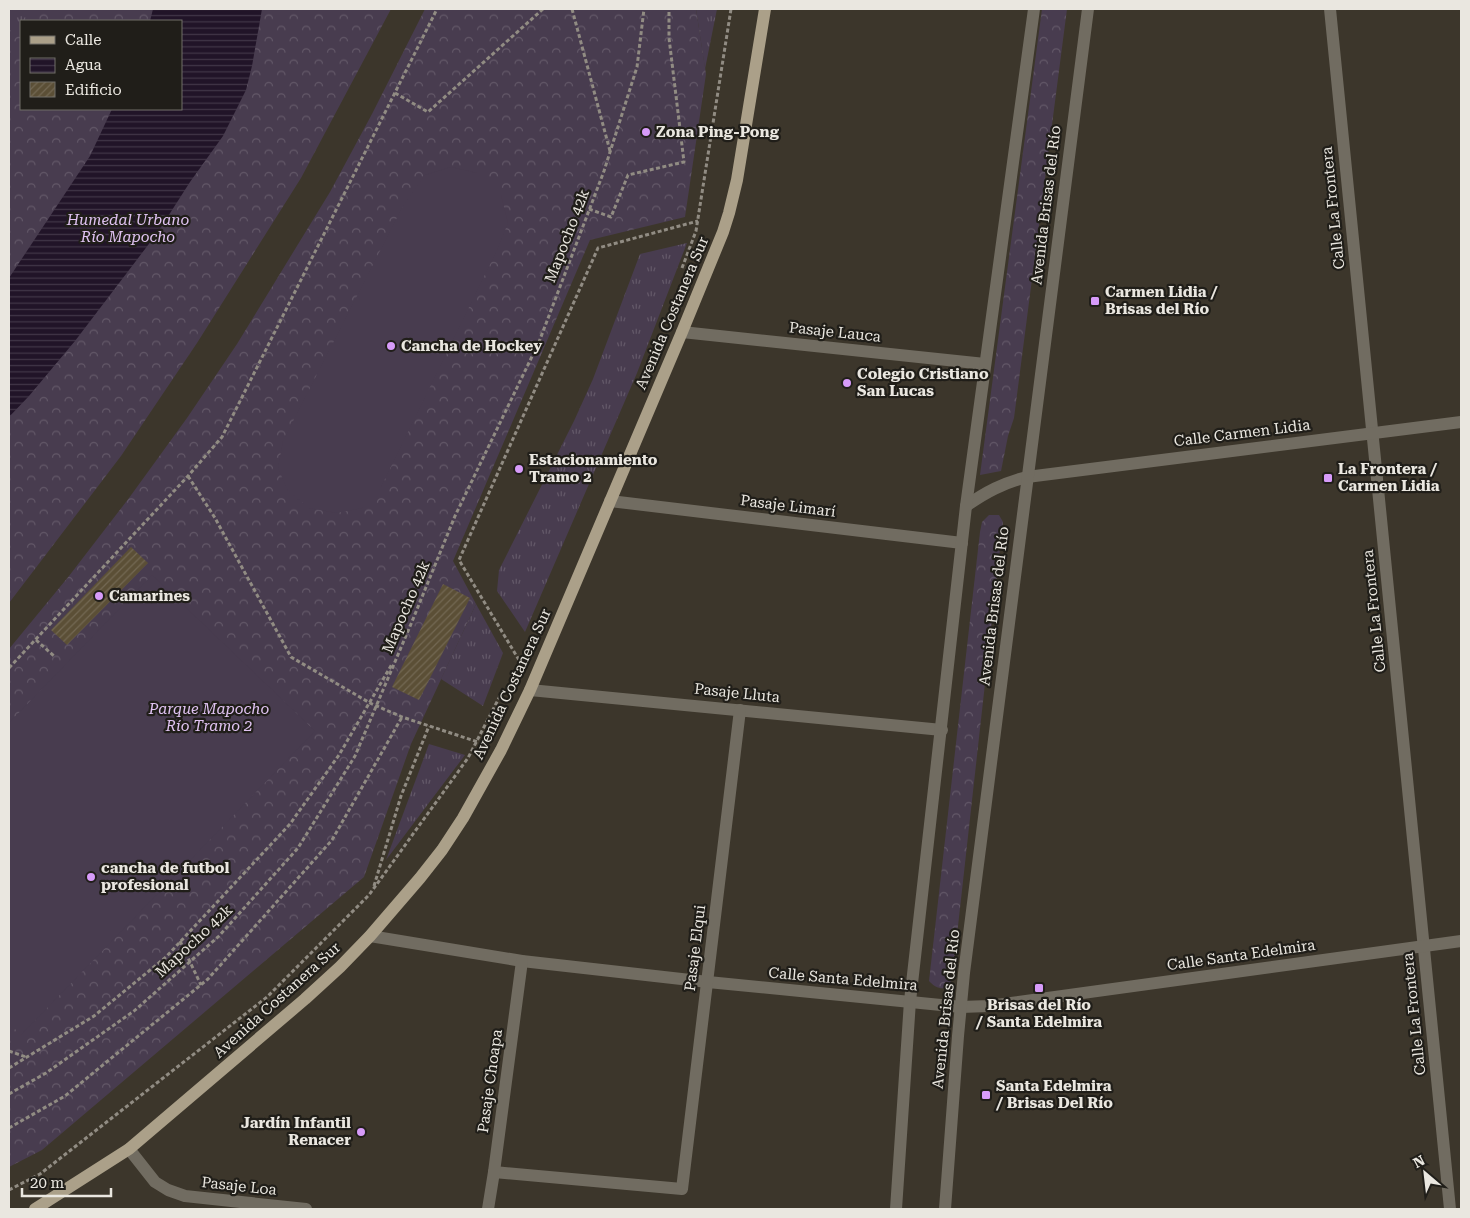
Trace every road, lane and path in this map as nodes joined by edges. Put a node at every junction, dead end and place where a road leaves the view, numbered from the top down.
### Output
1 (437, 9) edge
2 (543, 9) edge
3 (572, 9) edge
4 (644, 9) edge
5 (669, 9) edge
6 (731, 9) edge
7 (765, 9) edge
8 (1034, 9) edge
9 (1088, 9) edge
10 (1330, 9) edge
11 (395, 93) junction
12 (610, 152) junction
13 (589, 209) junction
14 (698, 221) junction
15 (679, 277) dead end
16 (682, 332) junction
17 (985, 364) junction
18 (1461, 422) edge
19 (1372, 433) junction
20 (188, 476) junction
21 (1027, 477) junction
22 (610, 501) junction
23 (966, 506) junction
24 (962, 543) junction
25 (36, 640) junction
26 (400, 651) junction
27 (54, 656) dead end
28 (522, 656) dead end
29 (9, 668) edge
30 (530, 690) junction
31 (502, 693) dead end
32 (370, 704) junction
33 (376, 706) junction
34 (740, 710) junction
35 (402, 717) junction
36 (428, 726) junction
37 (942, 730) junction
38 (476, 742) junction
39 (501, 750) junction
40 (373, 888) junction
41 (370, 936) junction
42 (180, 941) junction
43 (1461, 941) edge
44 (1424, 946) junction
45 (522, 961) junction
46 (190, 962) junction
47 (708, 982) junction
48 (201, 985) junction
49 (910, 1001) junction
50 (961, 1006) junction
51 (9, 1051) edge
52 (26, 1057) junction
53 (9, 1068) edge
54 (9, 1094) edge
55 (9, 1128) edge
56 (129, 1149) junction
57 (494, 1172) junction
58 (9, 1190) edge
59 (488, 1207) edge
60 (35, 1209) edge
61 (306, 1209) edge
62 (896, 1209) edge
63 (945, 1209) edge
64 (1450, 1209) edge

1 - 11 path
2 - 11 path
3 - 12 path
4 - 12 path, Mapocho 42k
5 - 13 path
6 - 14 path
7 - 16 main road, Avenida Costanera Sur
8 - 17 street
9 - 21 street, Avenida Brisas del Río
10 - 19 street, Calle La Frontera
11 - 20 path
12 - 13 path, Mapocho 42k
13 - 26 path, Mapocho 42k
14 - 15 path
14 - 28 path
16 - 17 street, Pasaje Lauca
16 - 22 main road, Avenida Costanera Sur
17 - 23 street
18 - 19 street, Calle Carmen Lidia
19 - 21 street, Calle Carmen Lidia
19 - 44 street, Calle La Frontera
20 - 25 path
20 - 32 path
21 - 23 street, Calle Carmen Lidia
21 - 50 street, Avenida Brisas del Río
22 - 24 street, Pasaje Limarí
22 - 30 main road, Avenida Costanera Sur
23 - 24 street
24 - 37 street
25 - 27 path
25 - 29 path
26 - 32 path
26 - 33 path, Mapocho 42k
30 - 34 street, Pasaje Lluta
30 - 39 main road, Avenida Costanera Sur
31 - 38 path
32 - 33 path
32 - 42 path
33 - 35 path
33 - 46 path, Mapocho 42k
34 - 37 street, Pasaje Lluta
34 - 47 street, Pasaje Elqui
35 - 36 path
35 - 48 path
36 - 38 path
36 - 40 path
37 - 49 street
38 - 39 path
38 - 40 path
39 - 41 main road, Avenida Costanera Sur
40 - 58 path
41 - 45 street, Calle Santa Edelmira
41 - 56 main road, Avenida Costanera Sur
42 - 46 path
42 - 52 path
43 - 44 street, Calle Santa Edelmira
44 - 50 street, Calle Santa Edelmira
44 - 64 street, Calle La Frontera
45 - 47 street, Calle Santa Edelmira
45 - 57 street, Pasaje Choapa
46 - 48 path
46 - 54 path, Mapocho 42k
47 - 49 street, Calle Santa Edelmira
47 - 57 street, Pasaje Elqui
48 - 55 path
49 - 50 street, Calle Santa Edelmira
49 - 62 street
50 - 63 street, Avenida Brisas del Río
51 - 52 path
52 - 53 path
56 - 60 main road, Avenida Costanera Sur
56 - 61 street, Pasaje Loa
57 - 59 street, Pasaje Choapa

